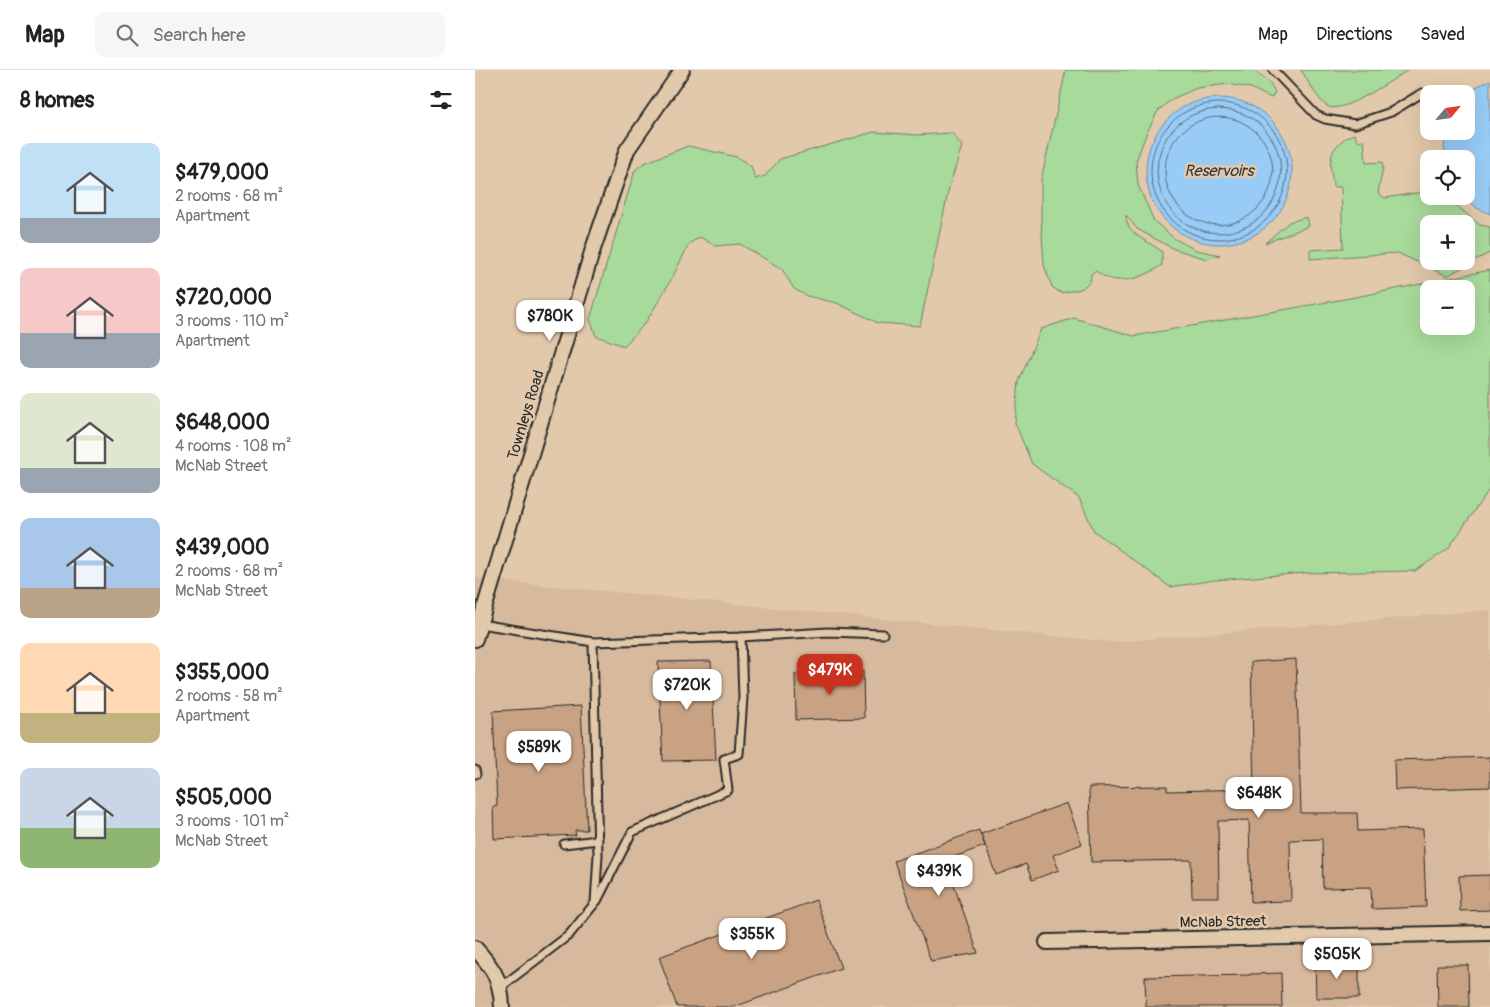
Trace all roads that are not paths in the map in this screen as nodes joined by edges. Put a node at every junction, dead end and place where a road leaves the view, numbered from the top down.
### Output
1 (682, 70) edge
2 (1273, 70) edge
3 (1420, 94) edge
4 (480, 624) junction
5 (883, 634) dead end
6 (741, 637) junction
7 (475, 639) edge
8 (593, 642) junction
9 (598, 840) junction
10 (564, 844) dead end
11 (595, 903) junction
12 (1490, 933) edge
13 (1047, 942) dead end
14 (475, 948) edge
15 (501, 987) junction
16 (502, 1007) edge

1 - 4 street, Townleys Road
2 - 3 lane
4 - 7 street, Townleys Road
4 - 8 lane
5 - 6 lane
6 - 8 lane
6 - 11 lane
8 - 9 lane
9 - 10 lane
9 - 11 lane
11 - 15 lane
12 - 13 street, McNab Street
14 - 15 street
15 - 16 street

